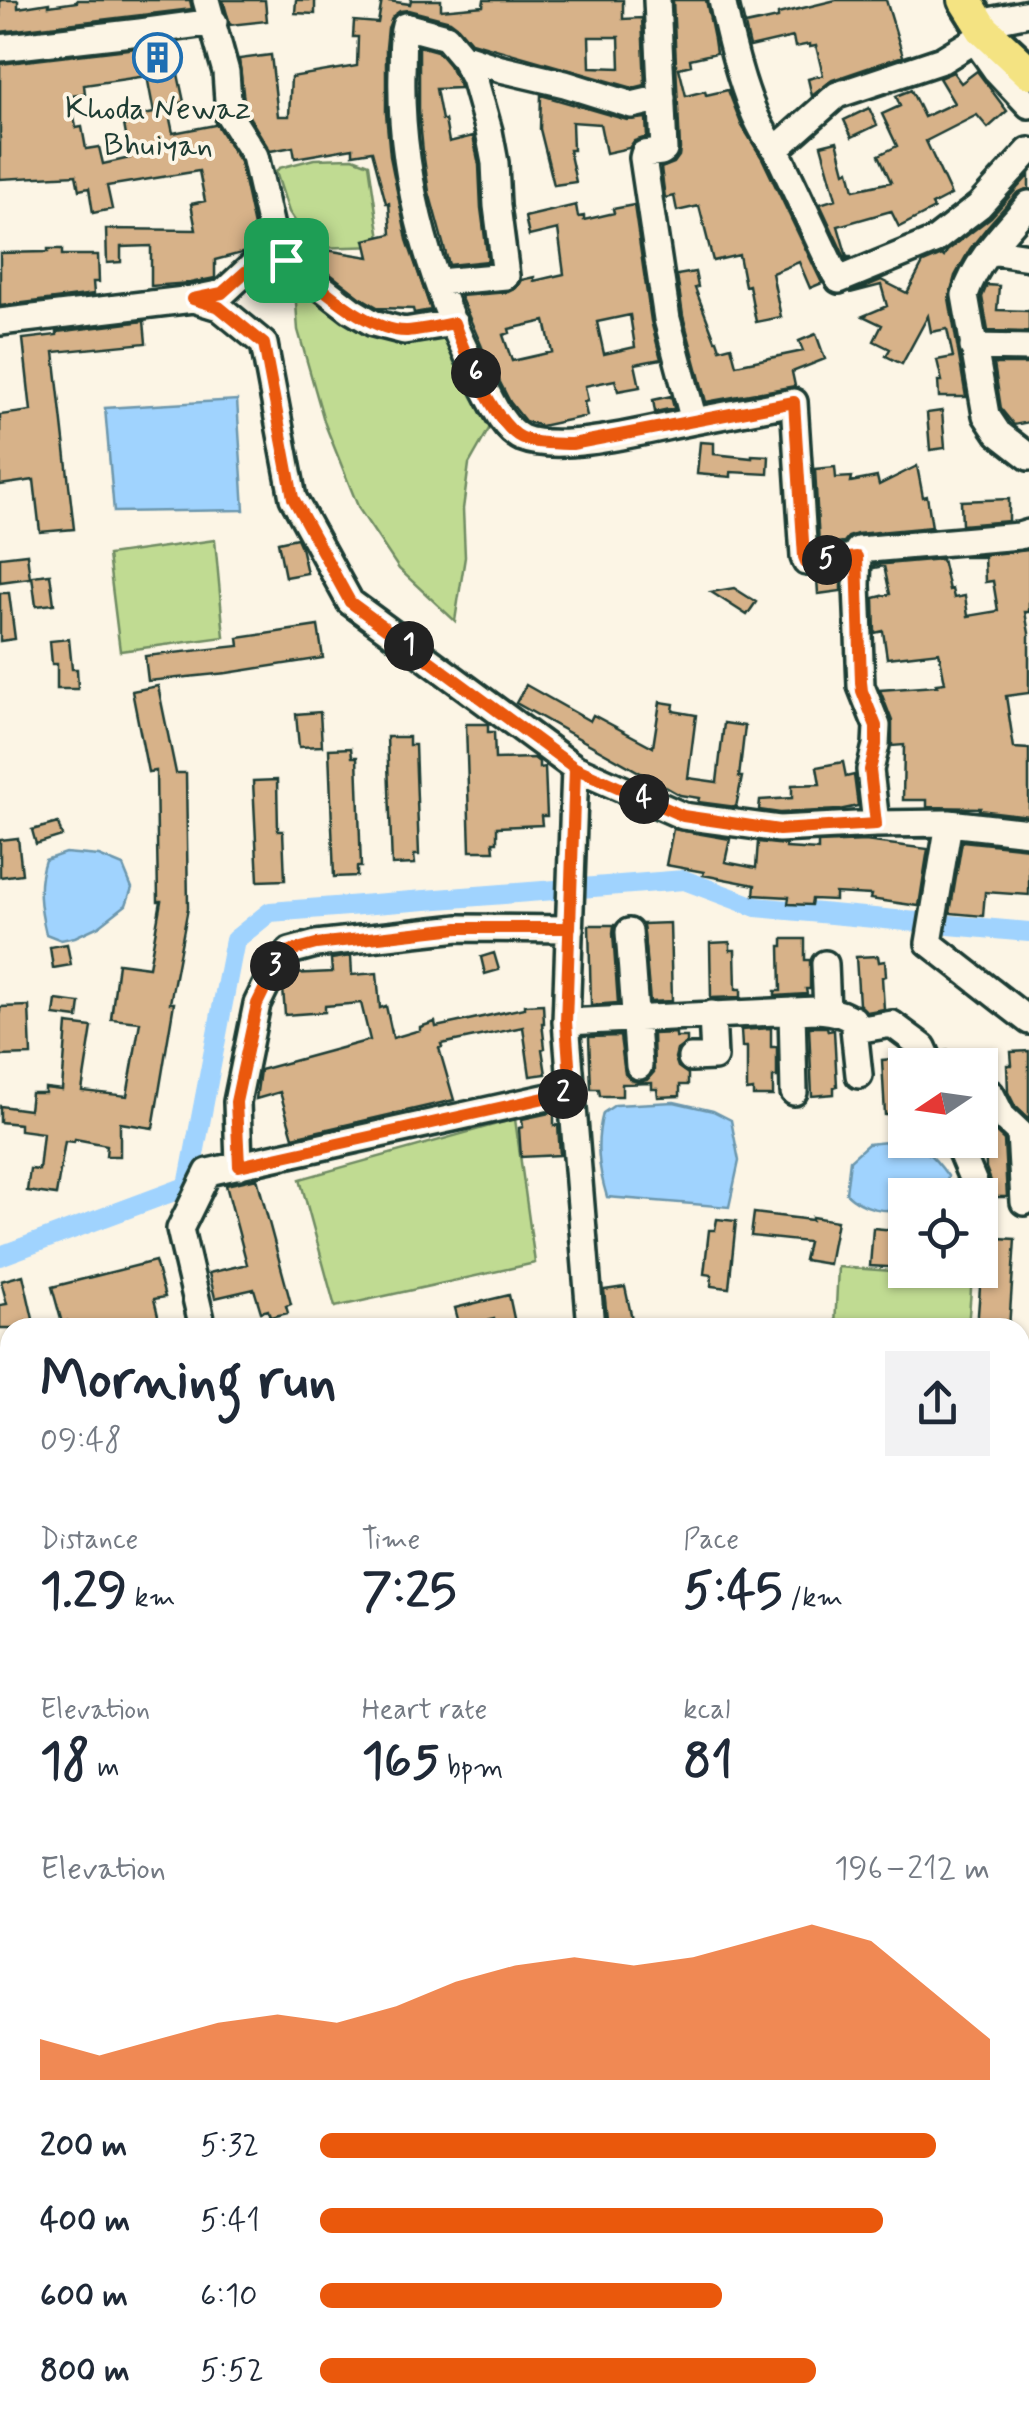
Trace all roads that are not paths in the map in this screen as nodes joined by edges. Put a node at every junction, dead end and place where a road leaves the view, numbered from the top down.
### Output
1 (658, 0) edge
2 (722, 0) edge
3 (210, 11) edge
4 (1029, 13) edge
5 (976, 23) edge
6 (0, 48) edge
7 (462, 56) junction
8 (1029, 72) edge
9 (662, 98) junction
10 (1029, 104) edge
11 (776, 149) junction
12 (1029, 152) edge
13 (1029, 204) edge
14 (990, 250) junction
15 (1029, 257) edge
16 (286, 260) junction
17 (439, 282) junction
18 (193, 299) junction
19 (0, 322) edge
20 (454, 323) junction
21 (974, 347) junction
22 (1029, 348) edge
23 (694, 421) junction
24 (1029, 457) edge
25 (1029, 533) edge
26 (857, 557) junction
27 (575, 768) junction
28 (949, 823) junction
29 (876, 824) junction
30 (1029, 832) edge
31 (570, 928) junction
32 (629, 932) dead end
33 (825, 964) dead end
34 (827, 1010) junction
35 (792, 1011) junction
36 (712, 1014) junction
37 (635, 1018) junction
38 (853, 1019) junction
39 (1029, 1020) edge
40 (566, 1022) junction
41 (923, 1048) edge
42 (690, 1058) dead end
43 (638, 1066) dead end
44 (858, 1075) dead end
45 (571, 1092) junction
46 (794, 1092) dead end
47 (998, 1109) edge
48 (239, 1166) junction
49 (998, 1201) edge
50 (1026, 1202) edge
51 (201, 1318) edge
52 (590, 1318) edge

1 - 9 street
2 - 11 street
3 - 6 street
3 - 16 street
4 - 5 street
5 - 8 main road
5 - 10 street
5 - 11 street
7 - 9 street
7 - 17 street
7 - 17 street
9 - 23 street
11 - 12 street
13 - 14 street
14 - 15 street
14 - 21 street
16 - 18 street
16 - 20 street
17 - 20 street
18 - 19 street
18 - 27 street
20 - 23 street
21 - 22 street
21 - 24 street
23 - 26 street
25 - 26 street
26 - 29 street
27 - 29 street
27 - 31 street
28 - 29 street
28 - 30 street
28 - 39 street
31 - 40 street
31 - 48 street
32 - 37 street
33 - 34 street
34 - 35 street
34 - 38 street
35 - 36 street
35 - 46 street
36 - 37 street
36 - 42 street
37 - 40 street
37 - 43 street
38 - 41 street
38 - 44 street
40 - 45 street
45 - 48 street
45 - 52 street
47 - 50 street
48 - 51 street
49 - 50 street

